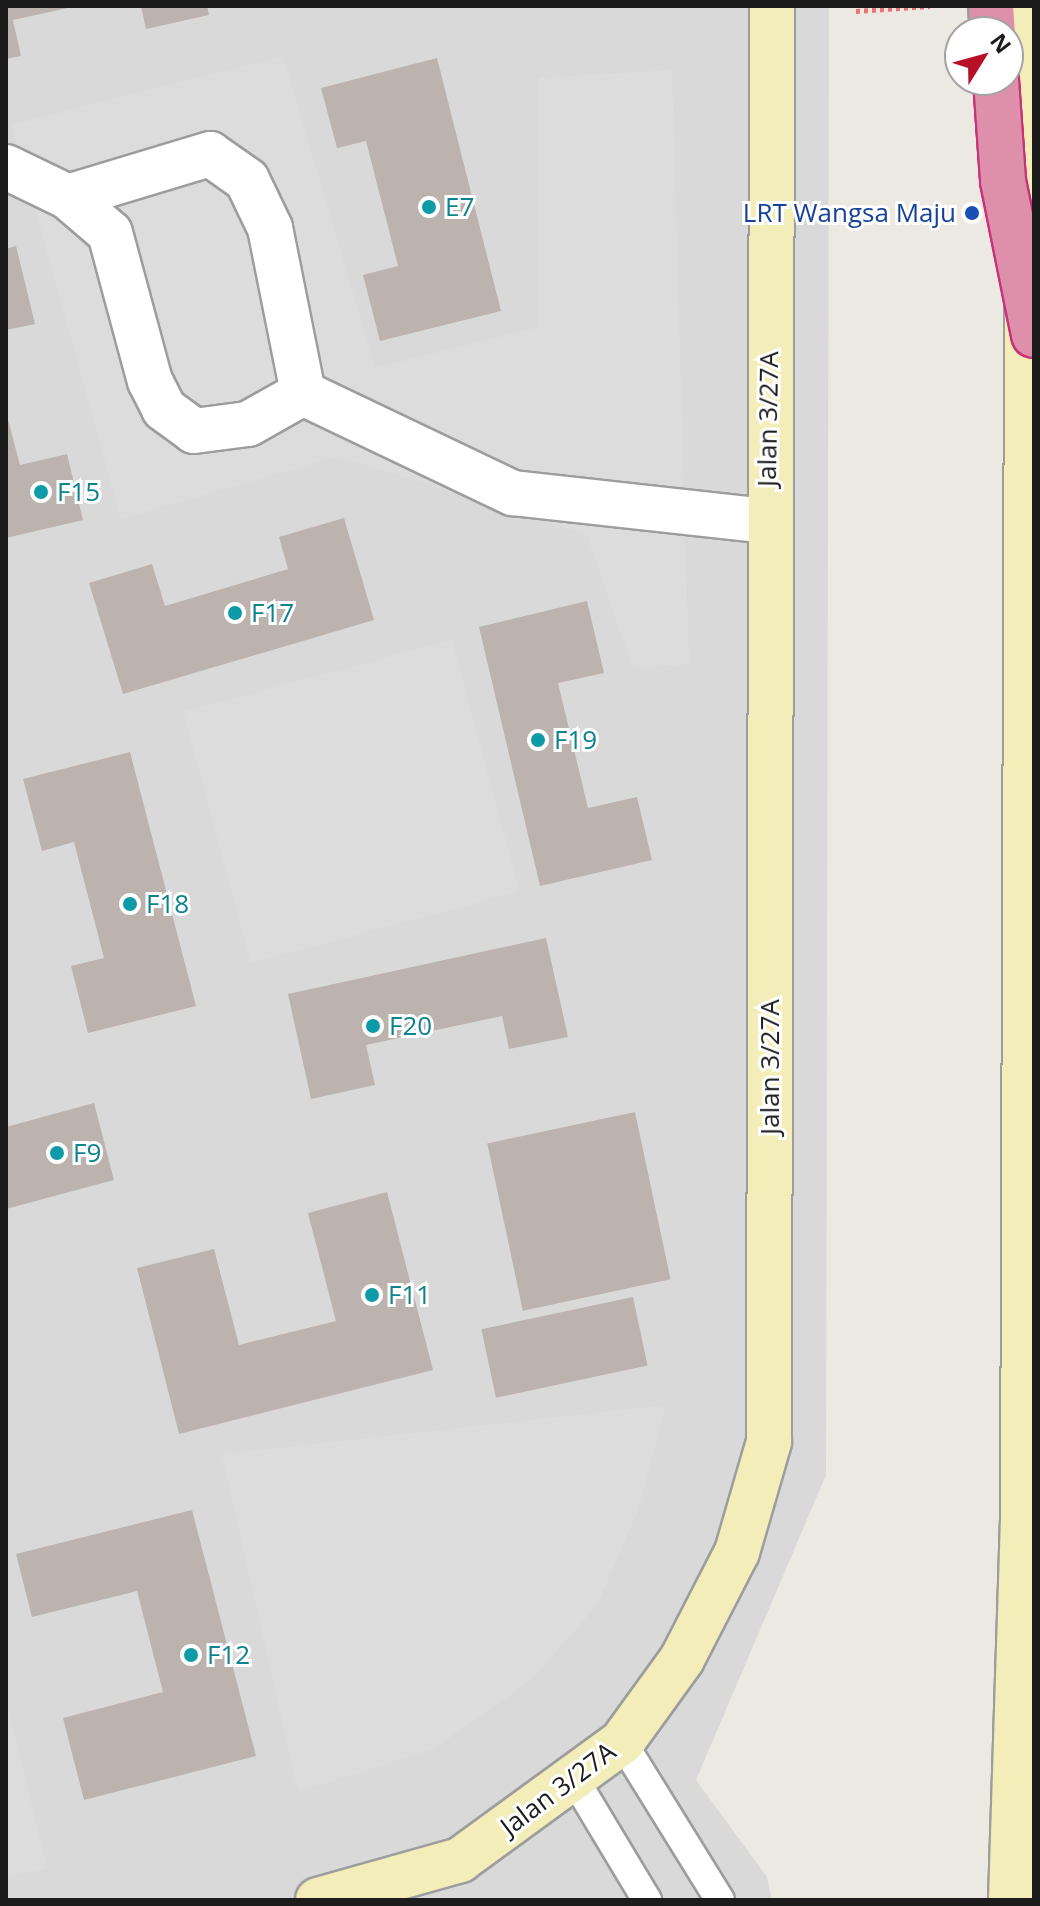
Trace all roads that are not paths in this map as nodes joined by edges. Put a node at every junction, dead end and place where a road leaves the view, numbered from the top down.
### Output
1 (772, 6) edge
2 (1026, 6) edge
3 (997, 96) edge
4 (6, 167) edge
5 (68, 197) junction
6 (1034, 335) edge
7 (303, 393) junction
8 (767, 521) junction
9 (622, 1742) junction
10 (576, 1782) junction
11 (644, 1899) edge
12 (318, 1900) edge
13 (720, 1900) edge
14 (1011, 1900) edge

1 - 8 street, Jalan 3/27A
2 - 14 street
3 - 6 highway, bridge
4 - 5 street
5 - 7 street
5 - 7 street
7 - 8 street
8 - 9 street, Jalan 3/27A
9 - 10 street, Jalan 3/27A
9 - 13 lane
10 - 11 lane
10 - 12 street, Jalan 3/27A

